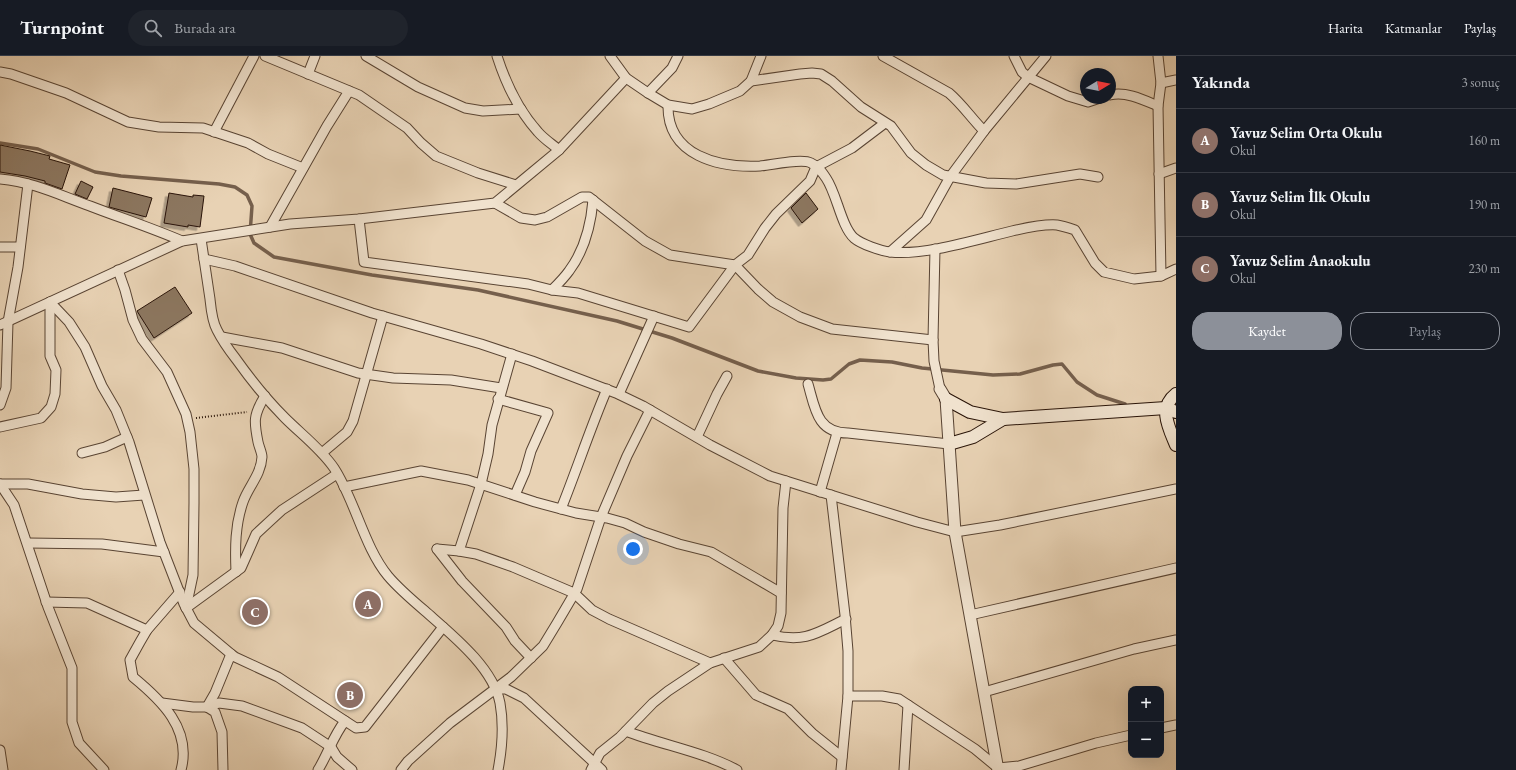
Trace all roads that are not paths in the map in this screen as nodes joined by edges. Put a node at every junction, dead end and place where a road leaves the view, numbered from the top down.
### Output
1 (254, 56) edge
2 (265, 56) edge
3 (315, 56) edge
4 (366, 56) edge
5 (497, 56) edge
6 (610, 56) edge
7 (678, 56) edge
8 (761, 56) edge
9 (883, 56) edge
10 (1014, 56) edge
11 (1046, 56) edge
12 (1158, 56) edge
13 (0, 72) edge
14 (308, 74) junction
15 (1028, 77) junction
16 (626, 78) junction
17 (1176, 80) edge
18 (751, 81) junction
19 (1160, 83) junction
20 (349, 91) junction
21 (648, 93) junction
22 (1116, 94) edge
23 (1080, 100) edge
24 (668, 105) junction
25 (1158, 106) junction
26 (521, 110) junction
27 (884, 123) junction
28 (984, 131) junction
29 (214, 132) junction
30 (559, 150) junction
31 (816, 167) junction
32 (303, 168) junction
33 (1176, 168) edge
34 (1159, 174) junction
35 (1098, 176) dead end
36 (950, 177) junction
37 (0, 180) edge
38 (28, 184) junction
39 (516, 185) junction
40 (593, 200) junction
41 (495, 202) junction
42 (359, 219) junction
43 (270, 227) junction
44 (201, 239) junction
45 (182, 241) junction
46 (0, 247) edge
47 (20, 247) junction
48 (935, 249) junction
49 (890, 252) junction
50 (204, 259) junction
51 (735, 265) junction
52 (1176, 269) edge
53 (118, 270) junction
54 (1161, 276) junction
55 (552, 290) junction
56 (50, 302) junction
57 (383, 316) junction
58 (652, 320) junction
59 (3, 322) edge
60 (222, 337) junction
61 (933, 340) junction
62 (512, 354) junction
63 (366, 374) junction
64 (727, 376) dead end
65 (808, 384) dead end
66 (501, 388) junction
67 (606, 389) junction
68 (940, 389) joint
69 (619, 394) junction
70 (1176, 394) edge
71 (265, 396) junction
72 (498, 399) junction
73 (946, 399) junction
74 (0, 404) edge
75 (650, 410) junction
76 (1171, 410) edge
77 (1004, 419) junction
78 (0, 427) edge
79 (838, 433) junction
80 (127, 437) junction
81 (697, 437) junction
82 (949, 444) junction
83 (1176, 445) edge
84 (82, 453) dead end
85 (322, 453) junction
86 (337, 474) junction
87 (786, 481) junction
88 (0, 484) edge
89 (480, 484) junction
90 (344, 487) junction
91 (1176, 489) edge
92 (820, 492) junction
93 (144, 495) junction
94 (515, 495) junction
95 (832, 495) junction
96 (561, 509) junction
97 (601, 517) junction
98 (955, 532) junction
99 (28, 543) junction
100 (459, 551) junction
101 (164, 552) junction
102 (1176, 568) edge
103 (236, 572) junction
104 (180, 592) junction
105 (781, 592) junction
106 (574, 593) junction
107 (46, 602) junction
108 (186, 608) junction
109 (970, 615) junction
110 (846, 619) junction
111 (443, 627) junction
112 (147, 630) junction
113 (772, 635) junction
114 (1176, 640) edge
115 (231, 654) junction
116 (531, 658) junction
117 (724, 658) junction
118 (710, 663) junction
119 (495, 689) junction
120 (984, 692) junction
121 (848, 696) junction
122 (162, 703) junction
123 (908, 705) junction
124 (207, 706) junction
125 (344, 721) junction
126 (1176, 725) edge
127 (1164, 727) edge
128 (626, 731) junction
129 (1128, 736) edge
130 (331, 747) junction
131 (0, 750) edge
132 (842, 757) junction
133 (592, 766) edge
134 (998, 769) edge
135 (3, 770) edge
136 (104, 770) edge
137 (181, 770) edge
138 (223, 770) edge
139 (318, 770) edge
140 (352, 770) edge
141 (402, 770) edge
142 (498, 770) edge
143 (602, 770) edge
144 (738, 770) edge
145 (841, 770) edge
146 (904, 770) edge

1 - 29 street
2 - 14 street
3 - 14 street
4 - 26 street
5 - 26 street
6 - 16 street
7 - 21 street
8 - 18 street
9 - 28 street
10 - 15 street
11 - 15 street
12 - 19 street
13 - 29 street
14 - 20 street
15 - 23 street
15 - 28 street
16 - 21 street
16 - 30 street
17 - 19 street
18 - 24 street
18 - 27 street
19 - 25 street
20 - 32 street
20 - 39 street
21 - 24 street
22 - 25 street
24 - 31 street
25 - 34 street
26 - 30 street
27 - 31 street
27 - 36 street
28 - 36 street
29 - 32 street
30 - 39 street
31 - 49 street
31 - 51 street
32 - 43 street
33 - 34 street
34 - 54 street
35 - 36 street
36 - 49 street
37 - 38 street
38 - 45 street
38 - 47 street
39 - 41 street
40 - 41 street
40 - 51 street
40 - 55 street
41 - 42 street
42 - 43 street
42 - 55 street
43 - 44 street
44 - 45 street
44 - 50 street
45 - 53 street
46 - 47 street
47 - 59 street
48 - 49 street
48 - 54 street
48 - 61 street
50 - 57 street
50 - 60 street
51 - 58 street
51 - 61 street
52 - 54 street
53 - 56 street
53 - 108 street
55 - 58 street
56 - 59 street
56 - 78 street
56 - 80 street
57 - 62 street
57 - 63 street
58 - 69 street
59 - 74 street
60 - 63 street
60 - 71 street
61 - 68 street
62 - 66 street
62 - 67 street
63 - 66 street
63 - 85 street
64 - 81 street
65 - 79 street
66 - 72 street
67 - 69 street
67 - 96 street
68 - 73 street
69 - 75 street
70 - 76 main road
71 - 85 street
71 - 103 street
72 - 89 street
72 - 94 street
73 - 77 main road
73 - 82 street
75 - 81 street
75 - 97 street
76 - 77 main road
76 - 83 main road
77 - 82 main road
79 - 82 street
79 - 92 street
80 - 84 street
80 - 93 street
81 - 87 street
82 - 98 street
85 - 86 street
86 - 90 street
86 - 103 street
87 - 92 street
87 - 105 street
88 - 93 street
88 - 99 street
89 - 90 street
89 - 94 street
89 - 100 street
90 - 111 street
91 - 98 street
92 - 95 street
93 - 101 street
94 - 96 street
95 - 98 street
95 - 110 street
96 - 97 street
97 - 105 street
97 - 106 street
98 - 109 street
99 - 101 street
99 - 107 street
100 - 106 street
100 - 116 street
101 - 104 street
102 - 109 street
103 - 108 street
104 - 108 street
104 - 112 street
105 - 113 street
106 - 116 street
106 - 118 street
107 - 112 street
107 - 136 street
108 - 115 street
109 - 120 street
110 - 113 street
110 - 121 street
111 - 119 street
111 - 125 street
112 - 122 street
113 - 117 street
114 - 120 street
115 - 124 street
115 - 125 street
116 - 119 street
117 - 118 street
117 - 132 street
118 - 128 street
119 - 133 street
119 - 141 street
119 - 142 street
120 - 134 street
121 - 123 street
121 - 132 street
122 - 124 street
122 - 137 street
123 - 134 street
123 - 146 street
124 - 130 street
124 - 138 street
125 - 130 street
126 - 127 street
128 - 133 street
128 - 144 street
129 - 134 street
130 - 139 street
130 - 140 street
131 - 135 street
132 - 145 street
133 - 143 street

